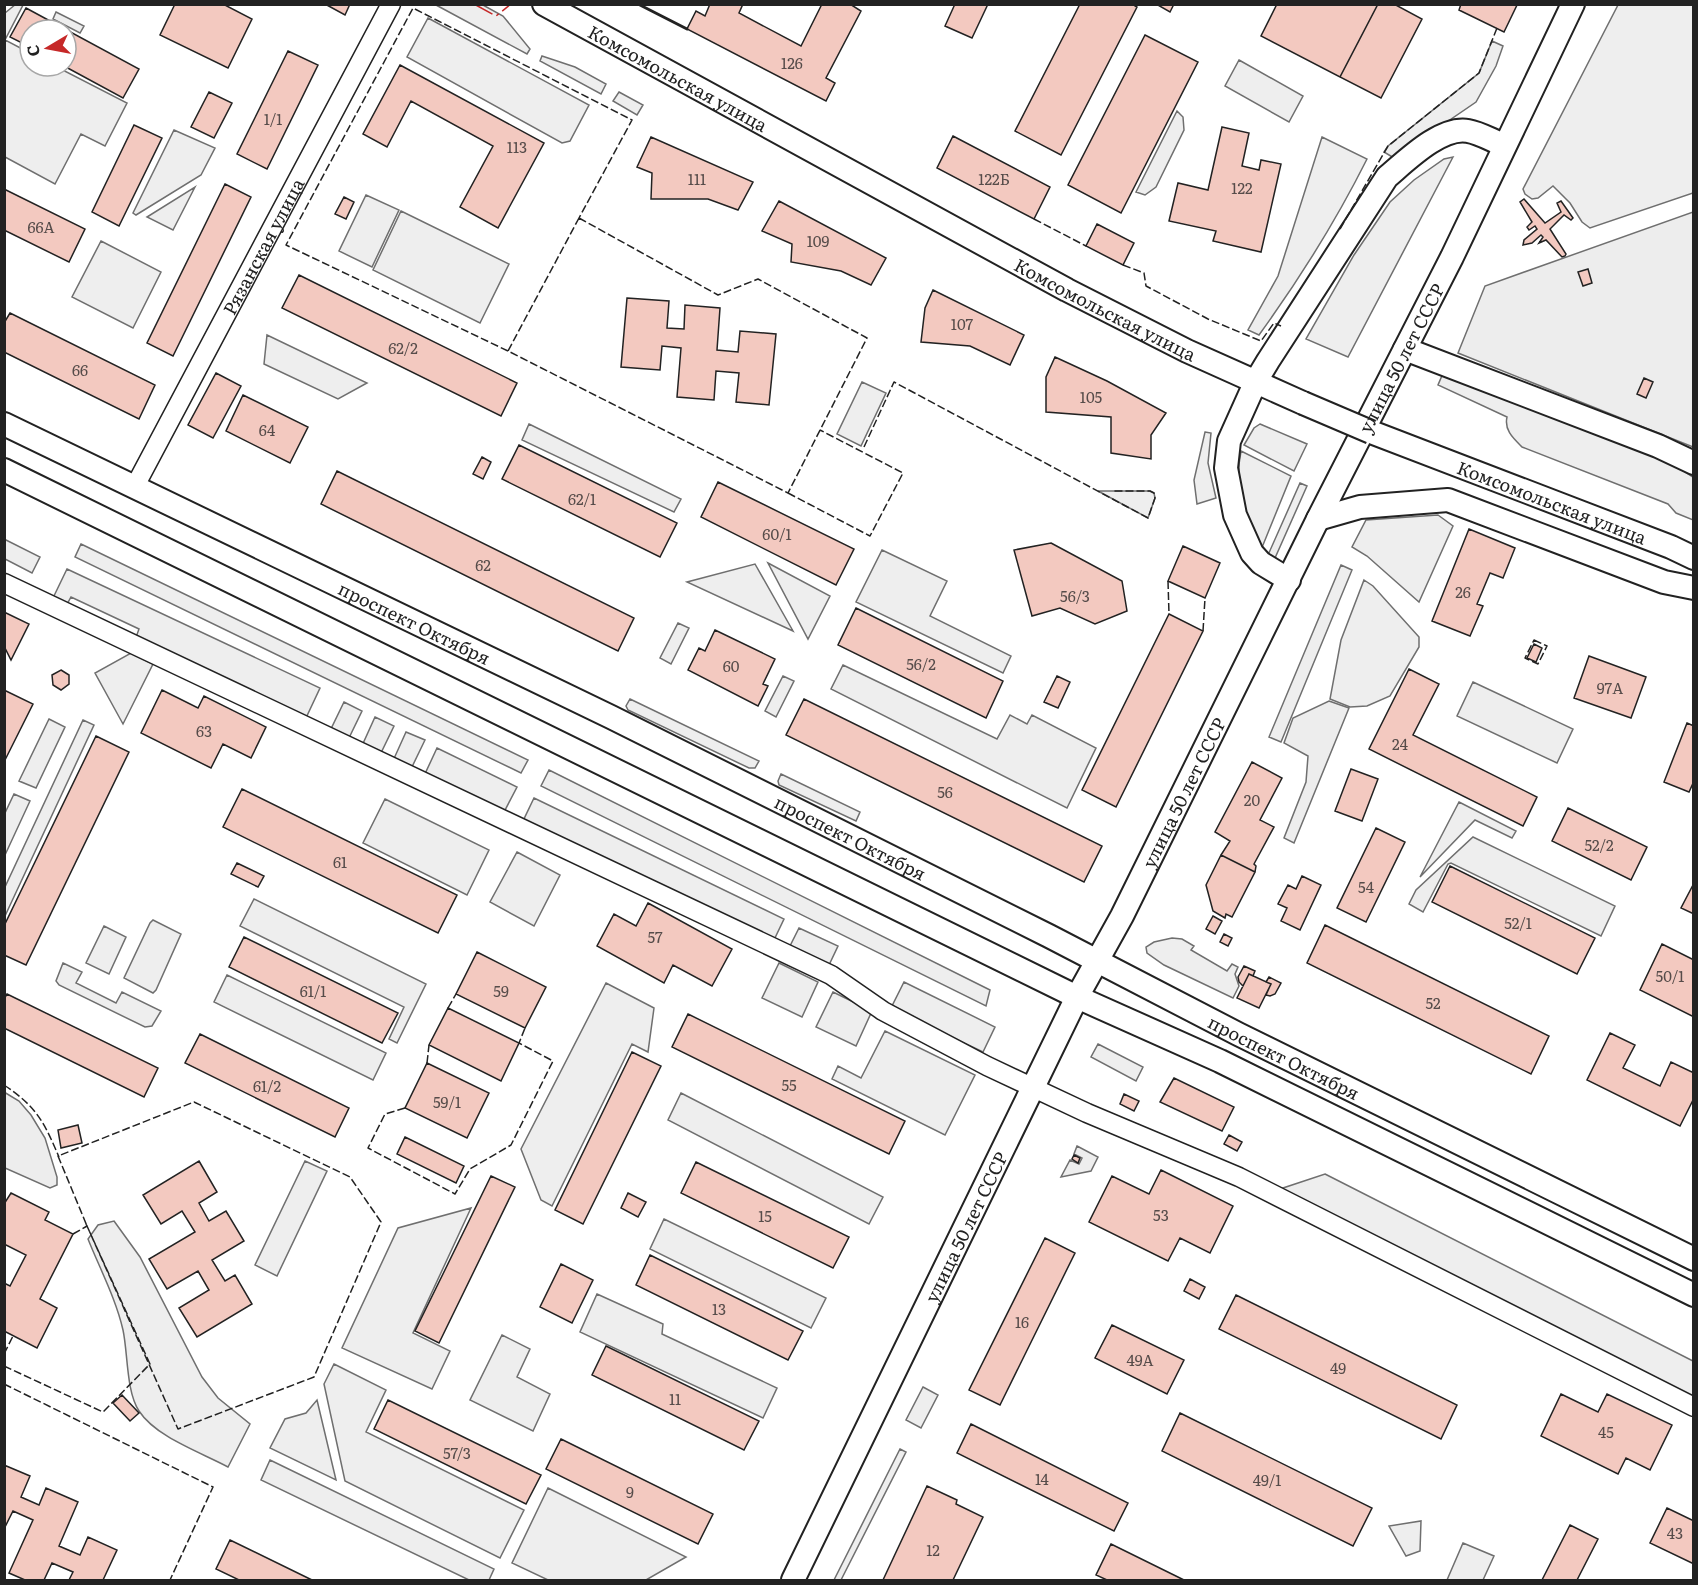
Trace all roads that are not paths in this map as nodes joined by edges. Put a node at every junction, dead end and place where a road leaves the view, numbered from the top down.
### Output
1 (391, 4) edge
2 (544, 4) edge
3 (1573, 4) edge
4 (1504, 146) junction
5 (1406, 349) junction
6 (1256, 381) junction
7 (4, 424) edge
8 (1694, 463) edge
9 (4, 470) edge
10 (134, 488) junction
11 (1318, 519) junction
12 (1693, 557) edge
13 (1290, 580) junction
14 (4, 583) edge
15 (1694, 588) edge
16 (1097, 960) junction
17 (1077, 997) junction
18 (1032, 1088) junction
19 (1694, 1259) edge
20 (1694, 1295) edge
21 (1694, 1407) edge
22 (793, 1581) edge

1 - 10 street, Рязанская улица
2 - 6 main road, Комсомольская улица
3 - 4 main road, улица 50 лет СССР
4 - 5 main road, улица 50 лет СССР
4 - 6 main road
5 - 8 main road
5 - 11 main road, улица 50 лет СССР
6 - 12 main road, Комсомольская улица, bridge
6 - 13 main road
7 - 10 main road, проспект Октября
9 - 17 main road, проспект Октября
10 - 16 main road, проспект Октября
11 - 13 main road, улица 50 лет СССР
11 - 15 main road
13 - 16 main road, улица 50 лет СССР
14 - 18 street
16 - 17 main road, улица 50 лет СССР
16 - 19 main road, проспект Октября
17 - 18 main road, улица 50 лет СССР
17 - 20 main road, проспект Октября
18 - 21 street
18 - 22 main road, улица 50 лет СССР

